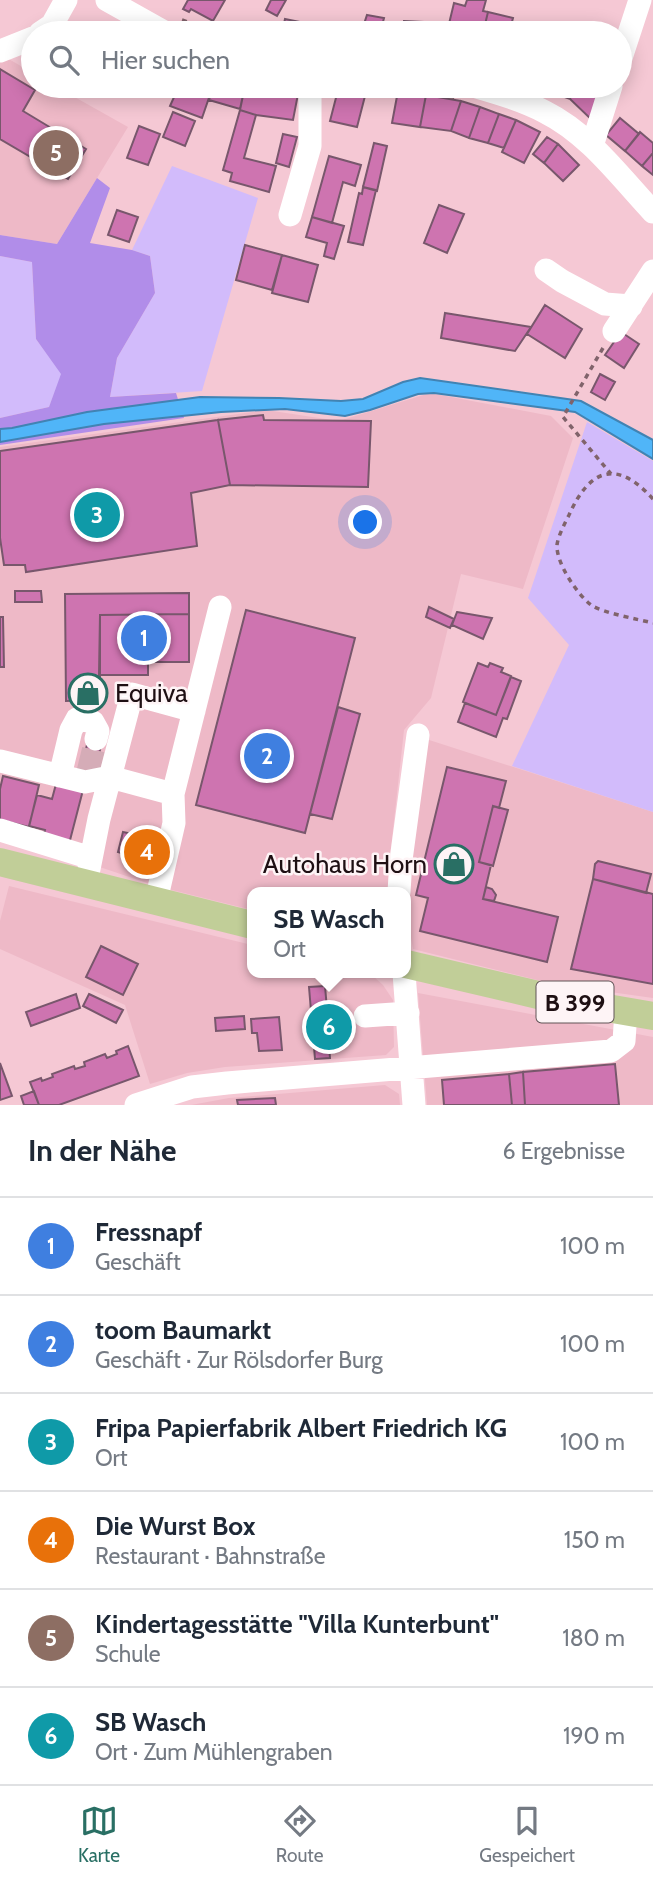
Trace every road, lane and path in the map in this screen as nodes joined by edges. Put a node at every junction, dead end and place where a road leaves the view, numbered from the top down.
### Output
1 (66, 0) edge
2 (107, 0) edge
3 (640, 0) edge
4 (54, 21) edge
5 (145, 21) edge
6 (632, 24) edge
7 (21, 43) edge
8 (0, 51) edge
9 (310, 98) edge
10 (501, 98) edge
11 (607, 98) edge
12 (592, 146) junction
13 (653, 212) edge
14 (290, 215) dead end
15 (546, 270) dead end
16 (653, 271) edge
17 (631, 306) junction
18 (614, 331) joint
19 (611, 474) junction
20 (653, 499) edge
21 (220, 607) dead end
22 (653, 623) edge
23 (194, 711) junction
24 (418, 735) dead end
25 (96, 739) dead end
26 (0, 761) edge
27 (60, 776) junction
28 (94, 777) junction
29 (173, 794) junction
30 (0, 830) edge
31 (0, 862) edge
32 (89, 871) junction
33 (399, 887) edge
34 (156, 901) junction
35 (247, 924) edge
36 (411, 965) edge
37 (404, 978) edge
38 (408, 1013) junction
39 (640, 1014) edge
40 (365, 1016) dead end
41 (412, 1068) junction
42 (136, 1105) edge
43 (414, 1105) edge

1 - 4 street
2 - 5 street
3 - 6 street
7 - 8 street
9 - 14 street
10 - 12 street
11 - 12 street
12 - 13 street
15 - 17 street
16 - 17 street
17 - 18 street
18 - 19 path
19 - 20 path
19 - 22 path
21 - 23 street
23 - 28 street
23 - 29 street
24 - 33 street
25 - 27 street
26 - 27 street
27 - 28 street
28 - 29 street
28 - 32 street
29 - 34 street
30 - 32 street
31 - 32 main road
32 - 34 main road
34 - 35 main road
36 - 39 main road, B 399
37 - 38 street
38 - 40 street
38 - 41 street
39 - 41 street
41 - 42 street
41 - 43 street

